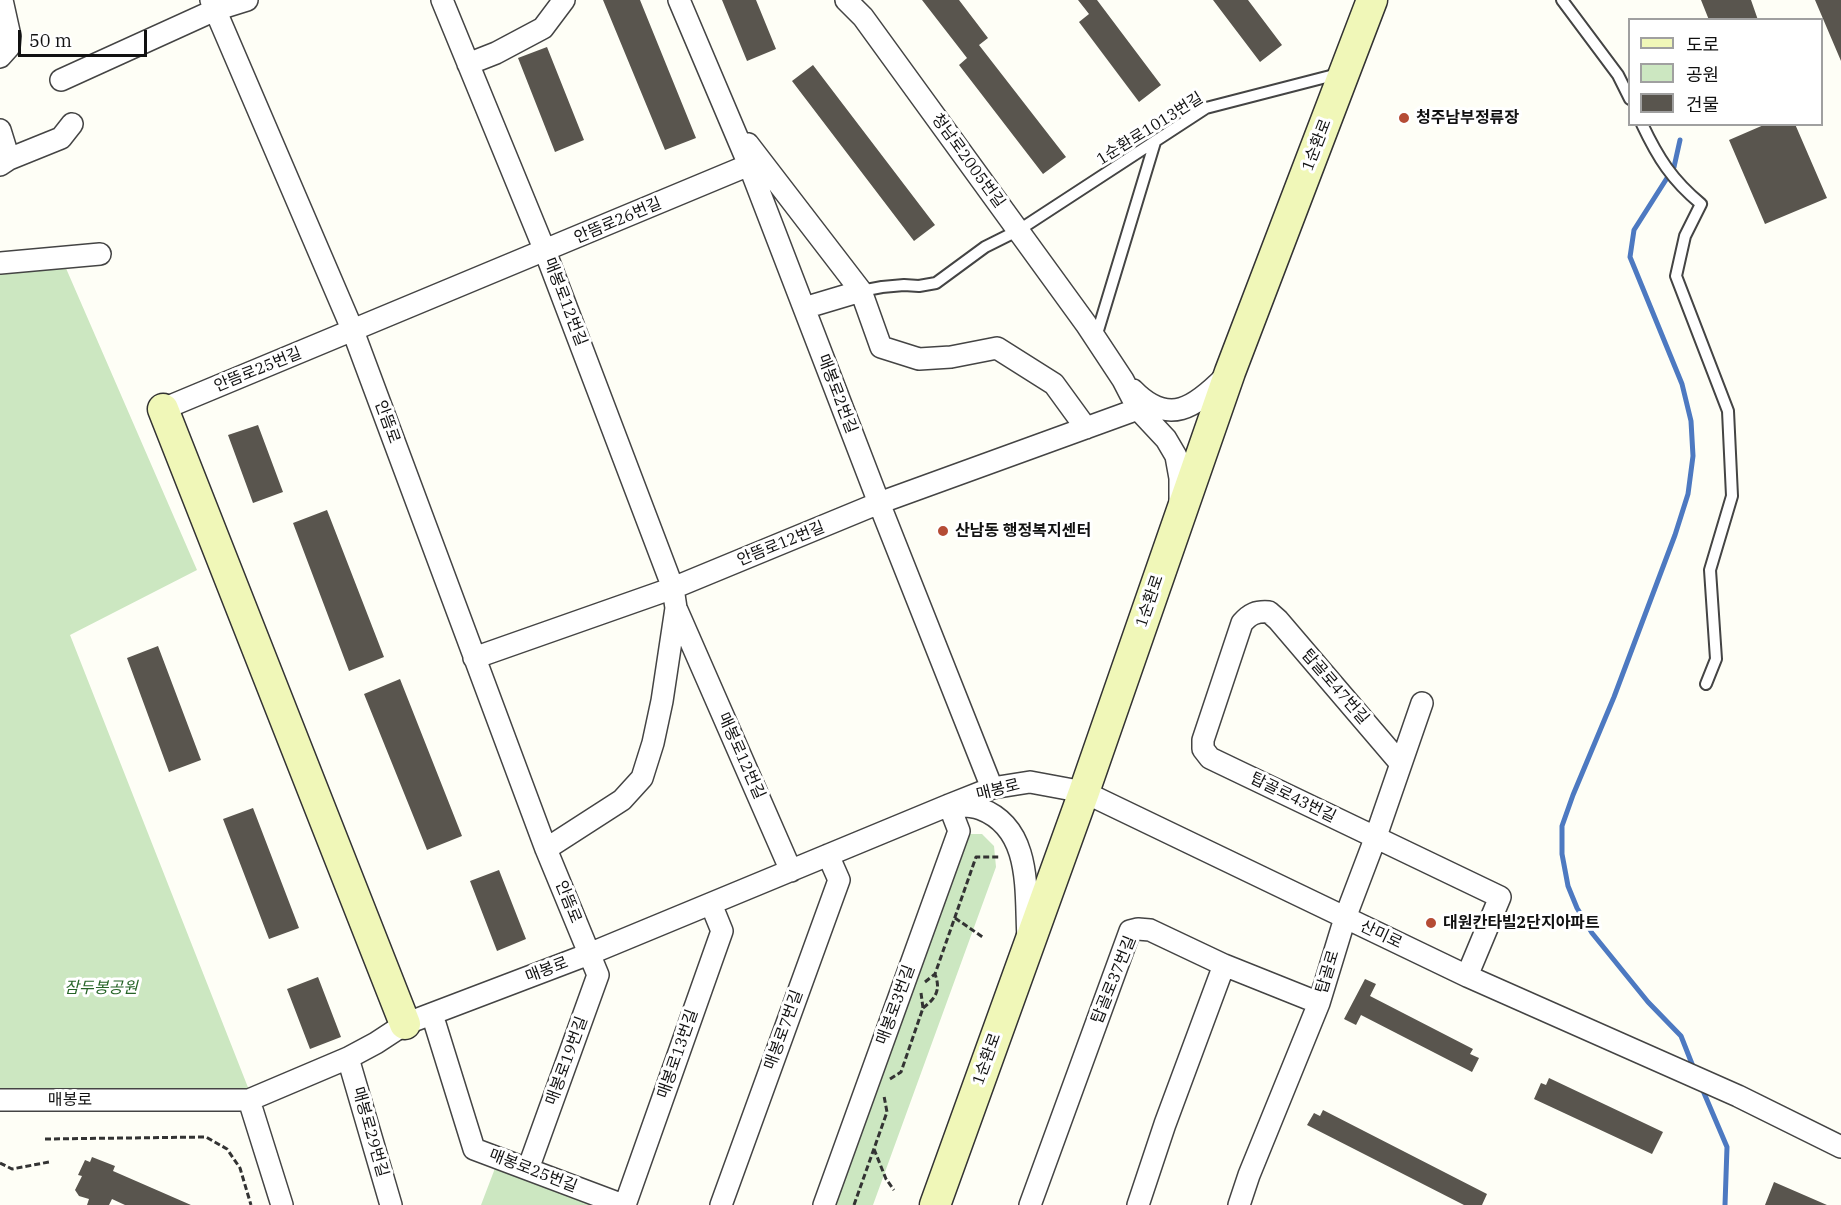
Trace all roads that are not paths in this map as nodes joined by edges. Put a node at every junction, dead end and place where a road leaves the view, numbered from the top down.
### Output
1 (2, 0) edge
2 (247, 0) edge
3 (442, 0) edge
4 (564, 0) edge
5 (679, 0) edge
6 (846, 0) edge
7 (1372, 0) edge
8 (1562, 0) edge
9 (213, 5) edge
10 (0, 57) edge
11 (468, 64) junction
12 (1344, 73) junction
13 (60, 80) dead end
14 (1628, 97) edge
15 (730, 120) junction
16 (72, 124) dead end
17 (1643, 126) edge
18 (0, 130) edge
19 (1155, 142) junction
20 (5, 162) edge
21 (749, 165) junction
22 (1019, 230) junction
23 (545, 251) junction
24 (100, 254) dead end
25 (0, 263) edge
26 (861, 291) junction
27 (804, 308) junction
28 (353, 331) junction
29 (1091, 331) junction
30 (1230, 372) junction
31 (1123, 380) junction
32 (163, 409) joint
33 (1138, 409) junction
34 (1086, 428) junction
35 (879, 503) junction
36 (1180, 516) junction
37 (675, 598) junction
38 (1269, 612) joint
39 (474, 658) junction
40 (1706, 684) dead end
41 (1422, 703) dead end
42 (1401, 764) junction
43 (992, 788) junction
44 (1084, 792) junction
45 (949, 805) junction
46 (1375, 838) junction
47 (546, 849) junction
48 (828, 855) junction
49 (791, 871) junction
50 (711, 904) junction
51 (1345, 918) junction
52 (1028, 946) junction
53 (589, 954) junction
54 (1224, 965) junction
55 (1467, 976) junction
56 (1318, 1003) junction
57 (418, 1019) junction
58 (348, 1058) junction
59 (0, 1100) edge
60 (249, 1100) junction
61 (1841, 1147) edge
62 (528, 1169) junction
63 (282, 1205) edge
64 (392, 1205) edge
65 (624, 1205) edge
66 (721, 1205) edge
67 (824, 1205) edge
68 (935, 1205) edge
69 (1030, 1205) edge
70 (1138, 1205) edge
71 (1239, 1205) edge

1 - 10 street
2 - 9 street
3 - 11 street, 매봉로12번길
4 - 11 street
5 - 15 street, 매봉로2번길
6 - 22 street, 청남로2005번길
7 - 12 main road, 1순환로
8 - 14 lane
9 - 13 street
9 - 28 street, 안뜸로
11 - 23 street, 매봉로12번길
12 - 19 lane, 1순환로1013번길
12 - 30 main road, 1순환로
15 - 21 street, 매봉로2번길
15 - 26 street
16 - 20 street
17 - 40 lane
18 - 20 street
19 - 22 lane, 1순환로1013번길
19 - 29 lane
21 - 23 street, 안뜸로26번길
21 - 27 street, 매봉로2번길
22 - 26 lane, 1순환로1013번길
22 - 29 street, 청남로2005번길
23 - 28 street, 안뜸로26번길
23 - 37 street, 매봉로12번길
24 - 25 street
26 - 27 street
26 - 34 street
27 - 35 street, 매봉로2번길
28 - 32 street, 안뜸로25번길
28 - 39 street, 안뜸로
29 - 31 street, 청남로2005번길
30 - 31 street
30 - 36 main road, 1순환로
31 - 33 street
32 - 57 main road
33 - 34 street, 안뜸로12번길
33 - 36 street
34 - 35 street, 안뜸로12번길
35 - 37 street, 안뜸로12번길
35 - 43 street, 매봉로2번길
36 - 44 main road, 1순환로
37 - 39 street, 안뜸로12번길
37 - 47 street, 매봉로12번길
37 - 49 street, 매봉로12번길
38 - 42 street, 탑골로47번길
38 - 46 street, 탑골로43번길
39 - 47 street, 안뜸로
41 - 42 street, 탑골로
42 - 46 street, 탑골로
43 - 44 street, 매봉로
43 - 45 street, 매봉로
44 - 51 street, 산미로
44 - 52 main road, 1순환로
45 - 48 street, 매봉로
45 - 52 street
45 - 67 street, 매봉로3번길
46 - 51 street, 탑골로
46 - 55 street, 탑골로43번길
47 - 53 street, 안뜸로
48 - 49 street, 매봉로
48 - 66 street, 매봉로7번길
49 - 50 street, 매봉로
50 - 53 street, 매봉로
50 - 65 street, 매봉로13번길
51 - 55 street, 산미로
51 - 56 street, 탑골로
52 - 68 main road, 1순환로
53 - 57 street, 매봉로
53 - 62 street, 매봉로19번길
54 - 56 street, 탑골로37번길
54 - 69 street, 탑골로37번길
54 - 70 street
55 - 61 street, 산미로
56 - 71 street, 탑골로
57 - 58 street, 매봉로
57 - 62 street, 매봉로25번길
58 - 60 street, 매봉로
58 - 64 street, 매봉로29번길
59 - 60 street, 매봉로
60 - 63 street
62 - 65 street, 매봉로25번길

